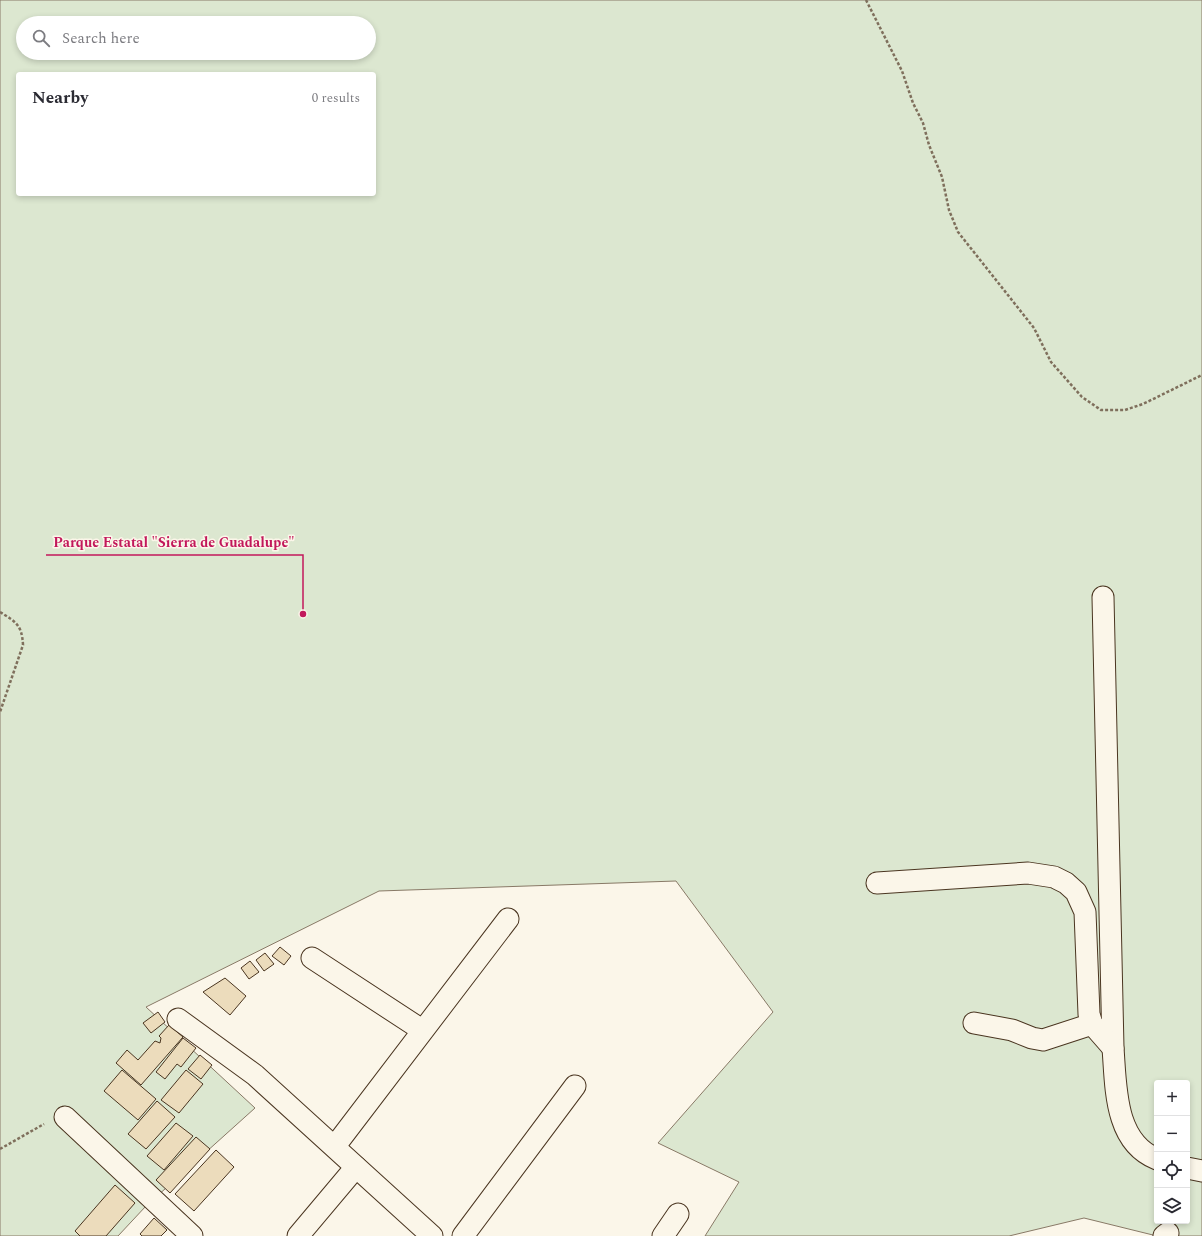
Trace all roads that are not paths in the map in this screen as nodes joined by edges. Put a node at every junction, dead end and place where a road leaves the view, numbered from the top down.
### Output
1 (1103, 597) dead end
2 (877, 883) dead end
3 (508, 919) dead end
4 (312, 958) dead end
5 (178, 1019) dead end
6 (974, 1023) dead end
7 (1092, 1024) junction
8 (422, 1030) junction
9 (1113, 1048) junction
10 (575, 1086) dead end
11 (65, 1117) road end
12 (335, 1146) junction
13 (1154, 1158) edge
14 (356, 1167) junction
15 (1190, 1169) edge
16 (1202, 1171) edge
17 (678, 1214) dead end
18 (192, 1236) edge
19 (298, 1236) edge
20 (432, 1236) edge
21 (463, 1236) edge
22 (663, 1236) edge

1 - 9 street
2 - 7 street
3 - 8 street
4 - 8 street
5 - 12 street
6 - 7 street
7 - 9 street
8 - 12 street
9 - 13 street
10 - 21 street
11 - 18 street
12 - 14 street
14 - 19 street
14 - 20 street
15 - 16 street
17 - 22 street

